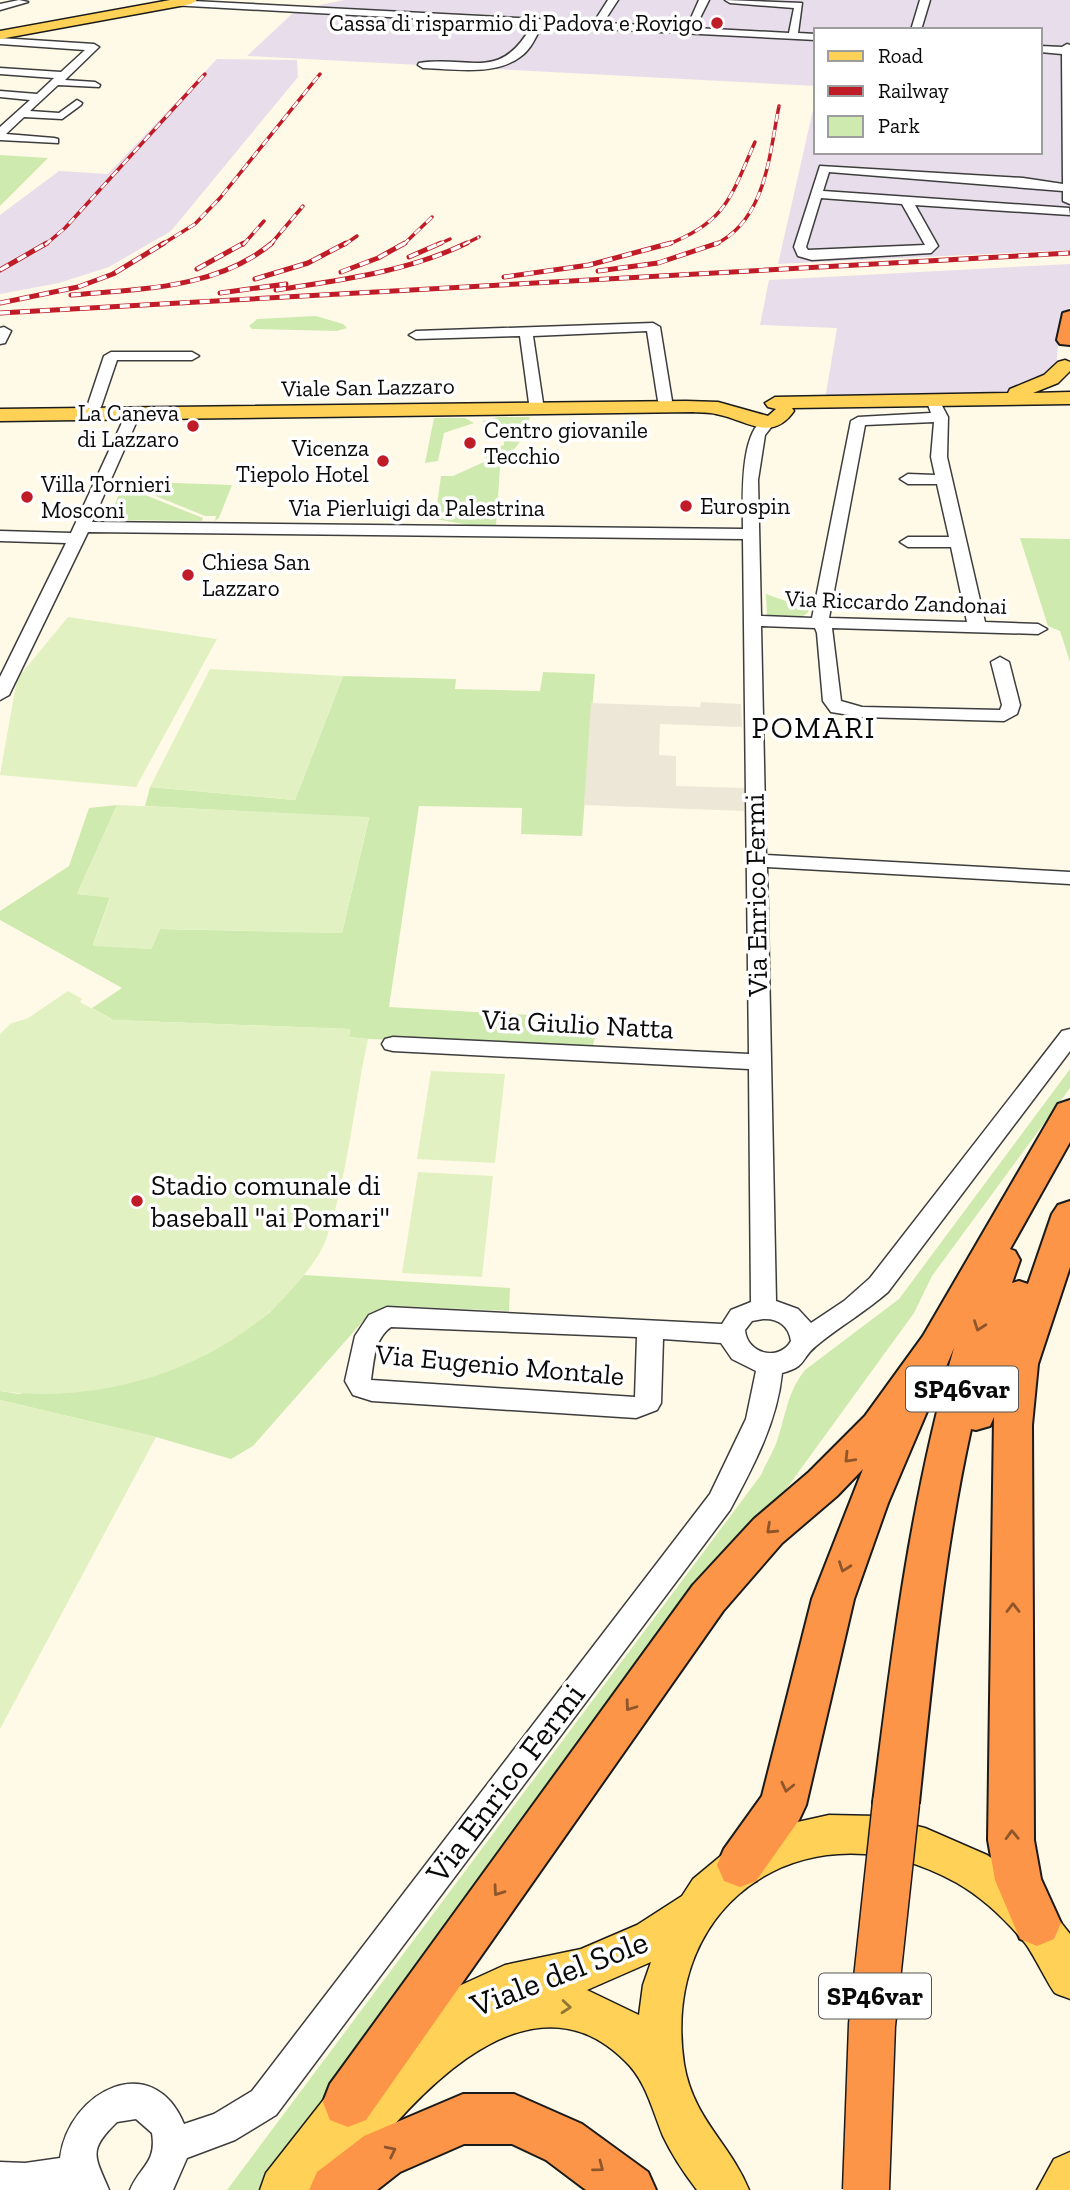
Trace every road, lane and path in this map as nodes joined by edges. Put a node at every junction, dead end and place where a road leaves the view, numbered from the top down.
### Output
1 (191, 0) edge
2 (613, 0) edge
3 (704, 0) edge
4 (730, 0) edge
5 (925, 0) edge
6 (26, 1) edge
7 (174, 3) junction
8 (0, 7) edge
9 (539, 22) junction
10 (598, 23) junction
11 (691, 26) junction
12 (917, 28) edge
13 (794, 32) junction
14 (0, 35) edge
15 (814, 35) edge
16 (814, 35) edge
17 (0, 41) edge
18 (41, 44) junction
19 (1042, 47) edge
20 (1069, 49) edge
21 (10, 55) dead end
22 (423, 65) dead end
23 (0, 71) edge
24 (58, 79) junction
25 (95, 85) dead end
26 (0, 94) edge
27 (39, 97) junction
28 (77, 103) dead end
29 (21, 114) junction
30 (5, 124) edge
31 (0, 135) edge
32 (54, 141) dead end
33 (1069, 188) edge
34 (817, 194) junction
35 (907, 201) junction
36 (1069, 212) edge
37 (1068, 226) dead end
38 (1070, 317) edge
39 (526, 332) junction
40 (416, 335) dead end
41 (1067, 340) joint
42 (192, 356) dead end
43 (1067, 374) edge
44 (1070, 398) edge
45 (978, 400) junction
46 (665, 401) junction
47 (536, 403) junction
48 (859, 403) junction
49 (1070, 405) edge
50 (94, 407) junction
51 (0, 408) edge
52 (744, 411) junction
53 (938, 411) junction
54 (776, 412) junction
55 (134, 414) junction
56 (0, 415) edge
57 (908, 479) dead end
58 (944, 480) junction
59 (750, 481) junction
60 (79, 533) junction
61 (751, 534) junction
62 (0, 536) edge
63 (908, 542) dead end
64 (959, 542) junction
65 (753, 621) junction
66 (820, 622) junction
67 (977, 626) junction
68 (1038, 629) dead end
69 (1000, 662) dead end
70 (0, 695) edge
71 (757, 860) junction
72 (1070, 878) edge
73 (1070, 1036) edge
74 (393, 1044) dead end
75 (759, 1062) junction
76 (1070, 1112) edge
77 (1048, 1148) junction
78 (1070, 1187) edge
79 (1070, 1214) edge
80 (764, 1309) junction
81 (839, 1317) junction
82 (792, 1318) junction
83 (650, 1328) junction
84 (732, 1334) junction
85 (804, 1341) junction
86 (936, 1346) junction
87 (770, 1364) junction
88 (915, 1640) junction
89 (740, 1865) junction
90 (695, 1909) junction
91 (1037, 1923) junction
92 (1070, 1977) edge
93 (664, 2074) junction
94 (348, 2102) junction
95 (172, 2146) junction
96 (1070, 2175) edge
97 (0, 2180) edge
98 (85, 2182) edge
99 (148, 2190) edge
100 (283, 2190) edge
101 (313, 2190) edge
102 (335, 2190) edge
103 (629, 2190) edge
104 (726, 2190) edge
105 (866, 2190) edge
106 (1060, 2190) edge

1 - 7 main road
1 - 10 street
2 - 10 street
3 - 11 street
4 - 13 street
5 - 12 street
6 - 8 street
7 - 9 street
7 - 14 main road
9 - 10 street
9 - 22 street
10 - 11 street
10 - 15 street
11 - 13 street
13 - 16 street
17 - 18 street
18 - 21 street
18 - 24 street
19 - 20 street
20 - 33 street
23 - 24 street
24 - 25 street
24 - 27 street
26 - 27 street
27 - 29 street
28 - 29 street
29 - 30 street
30 - 31 street
31 - 32 street
33 - 34 street
33 - 36 street
34 - 35 street
34 - 35 street
35 - 36 street
36 - 37 street
38 - 41 highway
39 - 40 street
39 - 46 street
39 - 47 street
41 - 43 main road
42 - 50 street
43 - 45 main road
44 - 45 main road
45 - 48 main road
46 - 47 main road, Viale San Lazzaro
46 - 52 main road, Viale San Lazzaro
47 - 50 main road, Viale San Lazzaro
48 - 53 main road
48 - 54 main road
49 - 53 main road
50 - 51 main road, Viale San Lazzaro
52 - 54 main road
52 - 55 main road, Viale San Lazzaro
52 - 59 street, Via Enrico Fermi
53 - 58 street
53 - 66 street
54 - 59 street, Via Enrico Fermi
55 - 56 main road, Viale San Lazzaro
55 - 60 street
57 - 58 street
58 - 64 street
59 - 61 street, Via Enrico Fermi
60 - 61 street, Via Pierluigi da Palestrina
60 - 62 street, Via Pierluigi da Palestrina
60 - 70 street
61 - 65 street, Via Enrico Fermi
63 - 64 street
64 - 67 street
65 - 66 street, Via Riccardo Zandonai
65 - 71 street, Via Enrico Fermi
66 - 67 street, Via Riccardo Zandonai
66 - 69 street
67 - 68 street, Via Riccardo Zandonai
71 - 72 street
71 - 75 street, Via Enrico Fermi
73 - 81 street
74 - 75 street, Via Giulio Natta
75 - 80 street, Via Enrico Fermi
76 - 77 highway
77 - 86 highway
77 -> 88 highway, SP46var
78 - 88 highway, SP46var
91 -> 79 highway
80 - 82 street
80 - 84 street
81 - 82 street
81 - 85 street
82 - 85 street
83 - 83 street, Via Eugenio Montale
83 - 84 street, Via Eugenio Montale
84 - 87 street
85 - 87 street
86 -> 89 highway
86 -> 94 highway
87 - 95 street, Via Enrico Fermi
88 - 105 highway, SP46var, bridge
89 - 90 main road, Viale del Sole
89 - 91 main road, Viale del Sole
90 - 93 main road, Viale del Sole
90 - 94 main road, Viale del Sole
91 - 92 main road, Viale del Sole
101 -> 93 main road, Viale del Sole
93 - 104 main road, Viale del Sole
94 - 100 main road, Viale del Sole
95 - 98 street
95 - 99 street
96 - 106 main road
97 - 98 street
102 -> 103 highway

